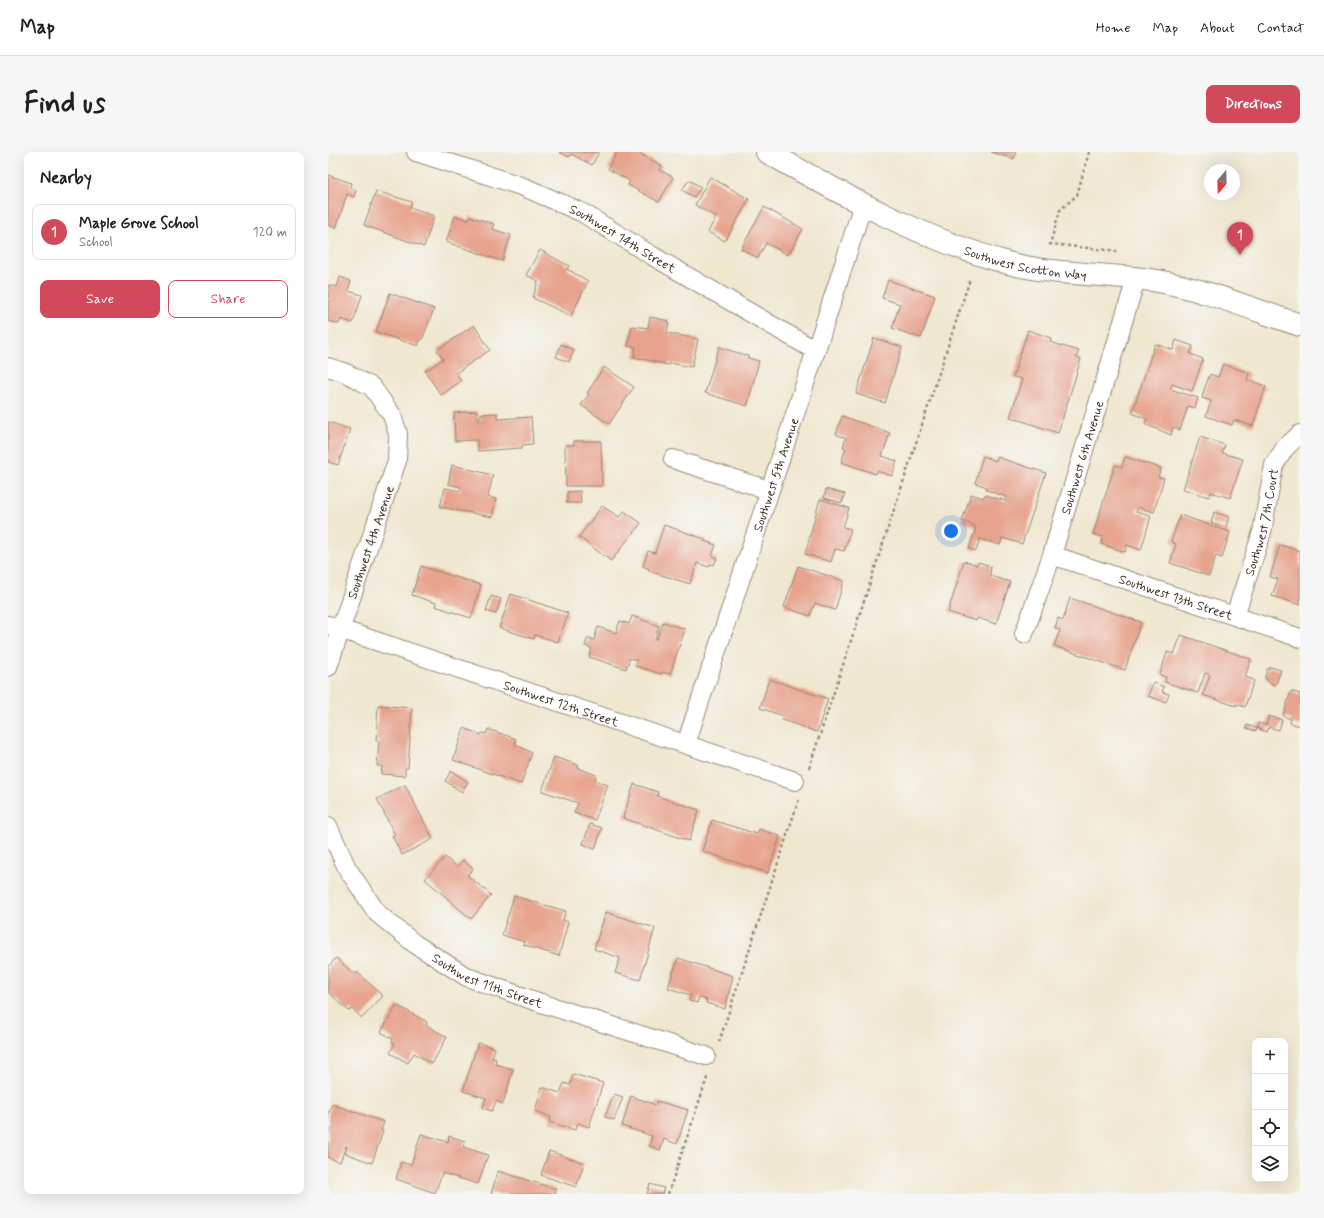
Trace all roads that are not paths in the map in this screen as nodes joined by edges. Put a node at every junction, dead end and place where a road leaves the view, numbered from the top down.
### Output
1 (416, 152) edge
2 (767, 152) edge
3 (862, 204) junction
4 (1136, 279) junction
5 (1300, 325) edge
6 (816, 351) junction
7 (328, 367) edge
8 (1300, 434) edge
9 (673, 459) dead end
10 (768, 490) junction
11 (1052, 555) junction
12 (1235, 616) junction
13 (334, 627) edge
14 (1024, 634) dead end
15 (1300, 638) edge
16 (328, 667) edge
17 (686, 744) junction
18 (801, 782) road end
19 (328, 826) edge
20 (707, 1065) road end

1 - 6 street, Southwest 14th Street
2 - 3 street, Southwest Scotton Way
3 - 4 street, Southwest Scotton Way
3 - 6 street, Southwest 5th Avenue
4 - 5 street, Southwest Scotton Way
4 - 11 street, Southwest 6th Avenue
6 - 10 street, Southwest 5th Avenue
7 - 13 street, Southwest 4th Avenue
8 - 12 street, Southwest 7th Court
9 - 10 street
10 - 17 street, Southwest 5th Avenue
11 - 12 street, Southwest 13th Street
11 - 14 street, Southwest 6th Avenue
12 - 15 street, Southwest 13th Street
13 - 16 street, Southwest 4th Avenue
13 - 17 street, Southwest 12th Street
17 - 18 street, Southwest 12th Street
19 - 20 street, Southwest 11th Street

